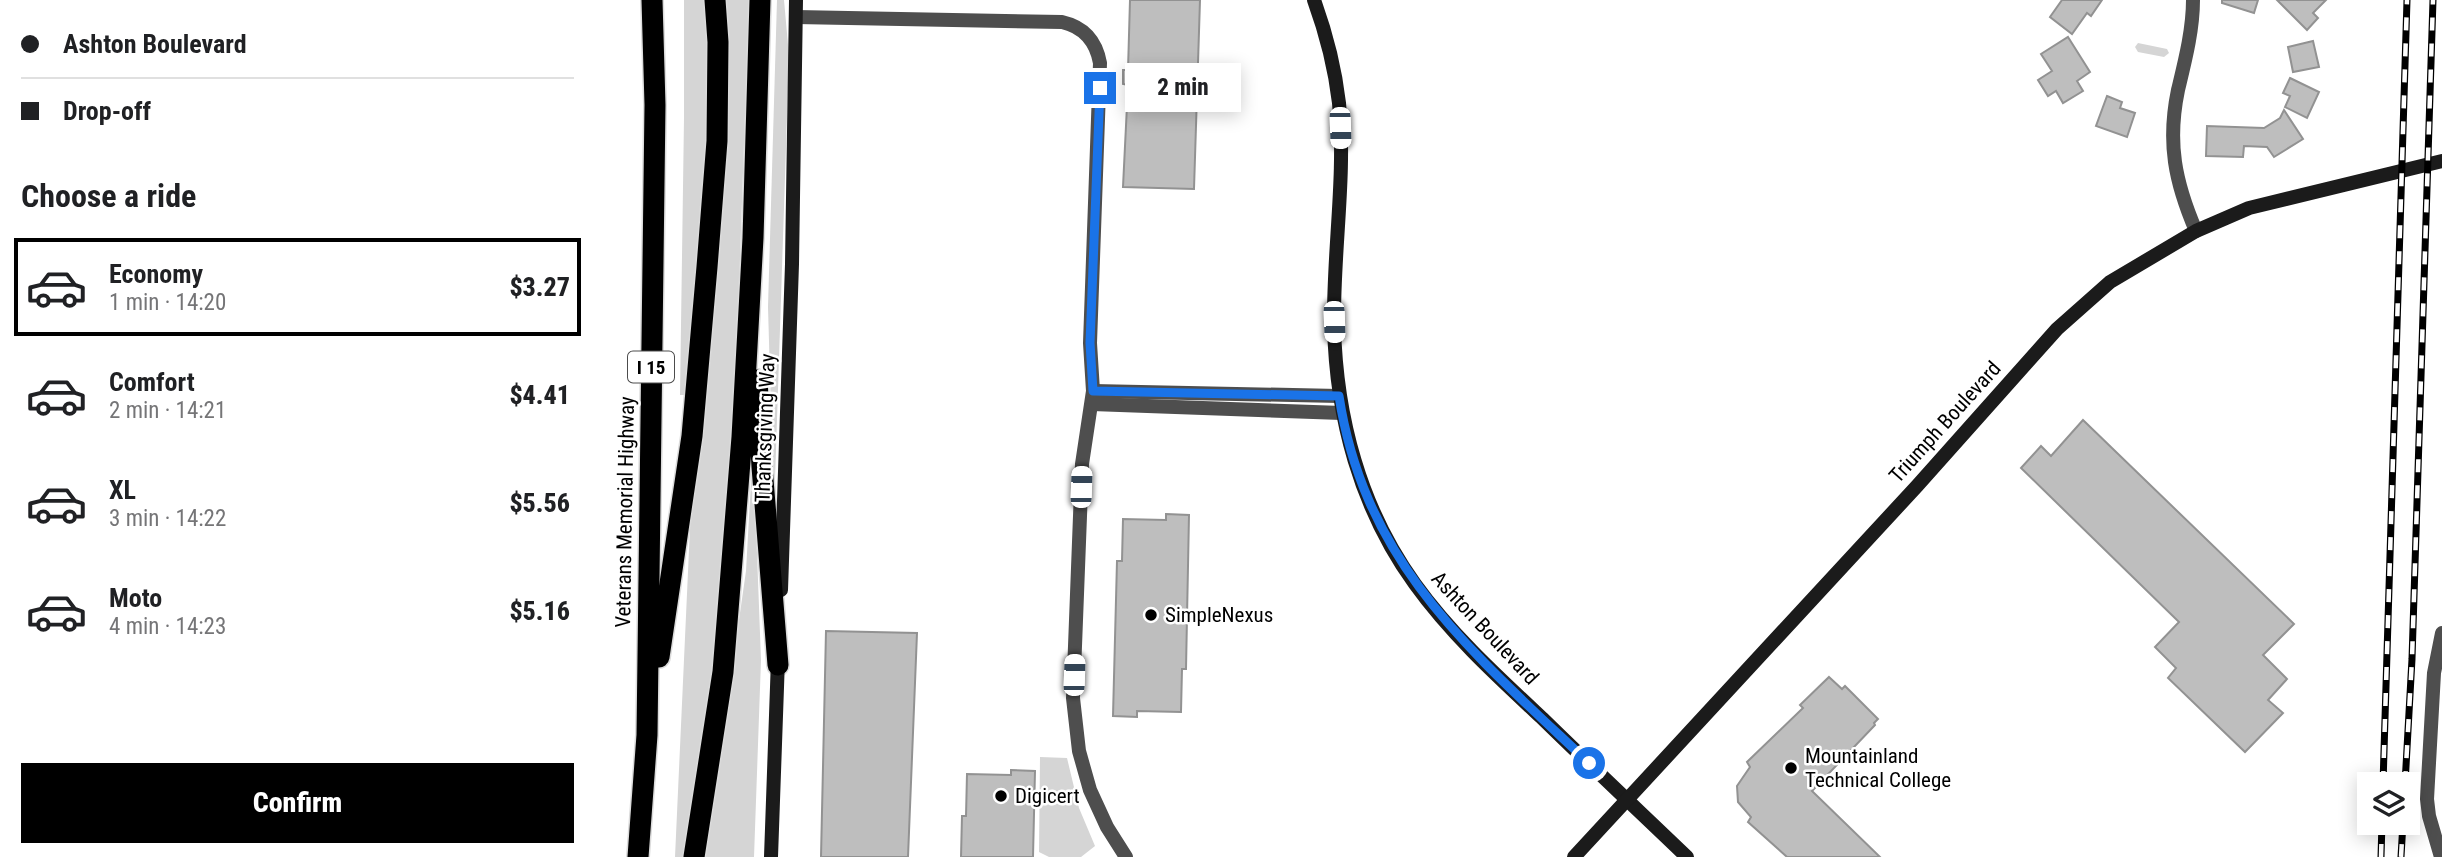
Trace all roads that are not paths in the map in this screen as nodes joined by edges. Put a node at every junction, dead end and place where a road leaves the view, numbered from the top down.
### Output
1 (652, 0) edge
2 (715, 0) edge
3 (760, 0) edge
4 (796, 0) edge
5 (1314, 0) edge
6 (2193, 0) edge
7 (796, 17) junction
8 (2442, 161) edge
9 (2196, 231) junction
10 (754, 238) junction
11 (1339, 396) junction
12 (1093, 398) junction
13 (1342, 413) junction
14 (2442, 633) edge
15 (778, 666) junction
16 (647, 735) junction
17 (1627, 800) junction
18 (2441, 854) edge
19 (638, 857) edge
20 (694, 857) edge
21 (771, 857) edge
22 (1126, 857) edge
23 (1574, 857) edge
24 (1687, 857) edge

1 - 16 highway, Veterans Memorial Highway / I 15
2 - 16 highway
3 - 10 highway
4 - 7 main road, Thanksgiving Way
5 - 11 main road, Ashton Boulevard
6 - 9 street
7 - 12 street
7 - 15 main road, Thanksgiving Way
8 - 9 main road, Triumph Boulevard
9 - 17 main road, Triumph Boulevard
10 - 15 highway
10 - 20 highway
11 - 12 street
11 - 13 main road, Ashton Boulevard
12 - 13 street
12 - 22 street
13 - 17 main road, Ashton Boulevard
14 - 18 street
15 - 21 main road, Thanksgiving Way
16 - 19 highway, Veterans Memorial Highway / I 15
17 - 23 main road, Triumph Boulevard
17 - 24 main road, Ashton Boulevard

